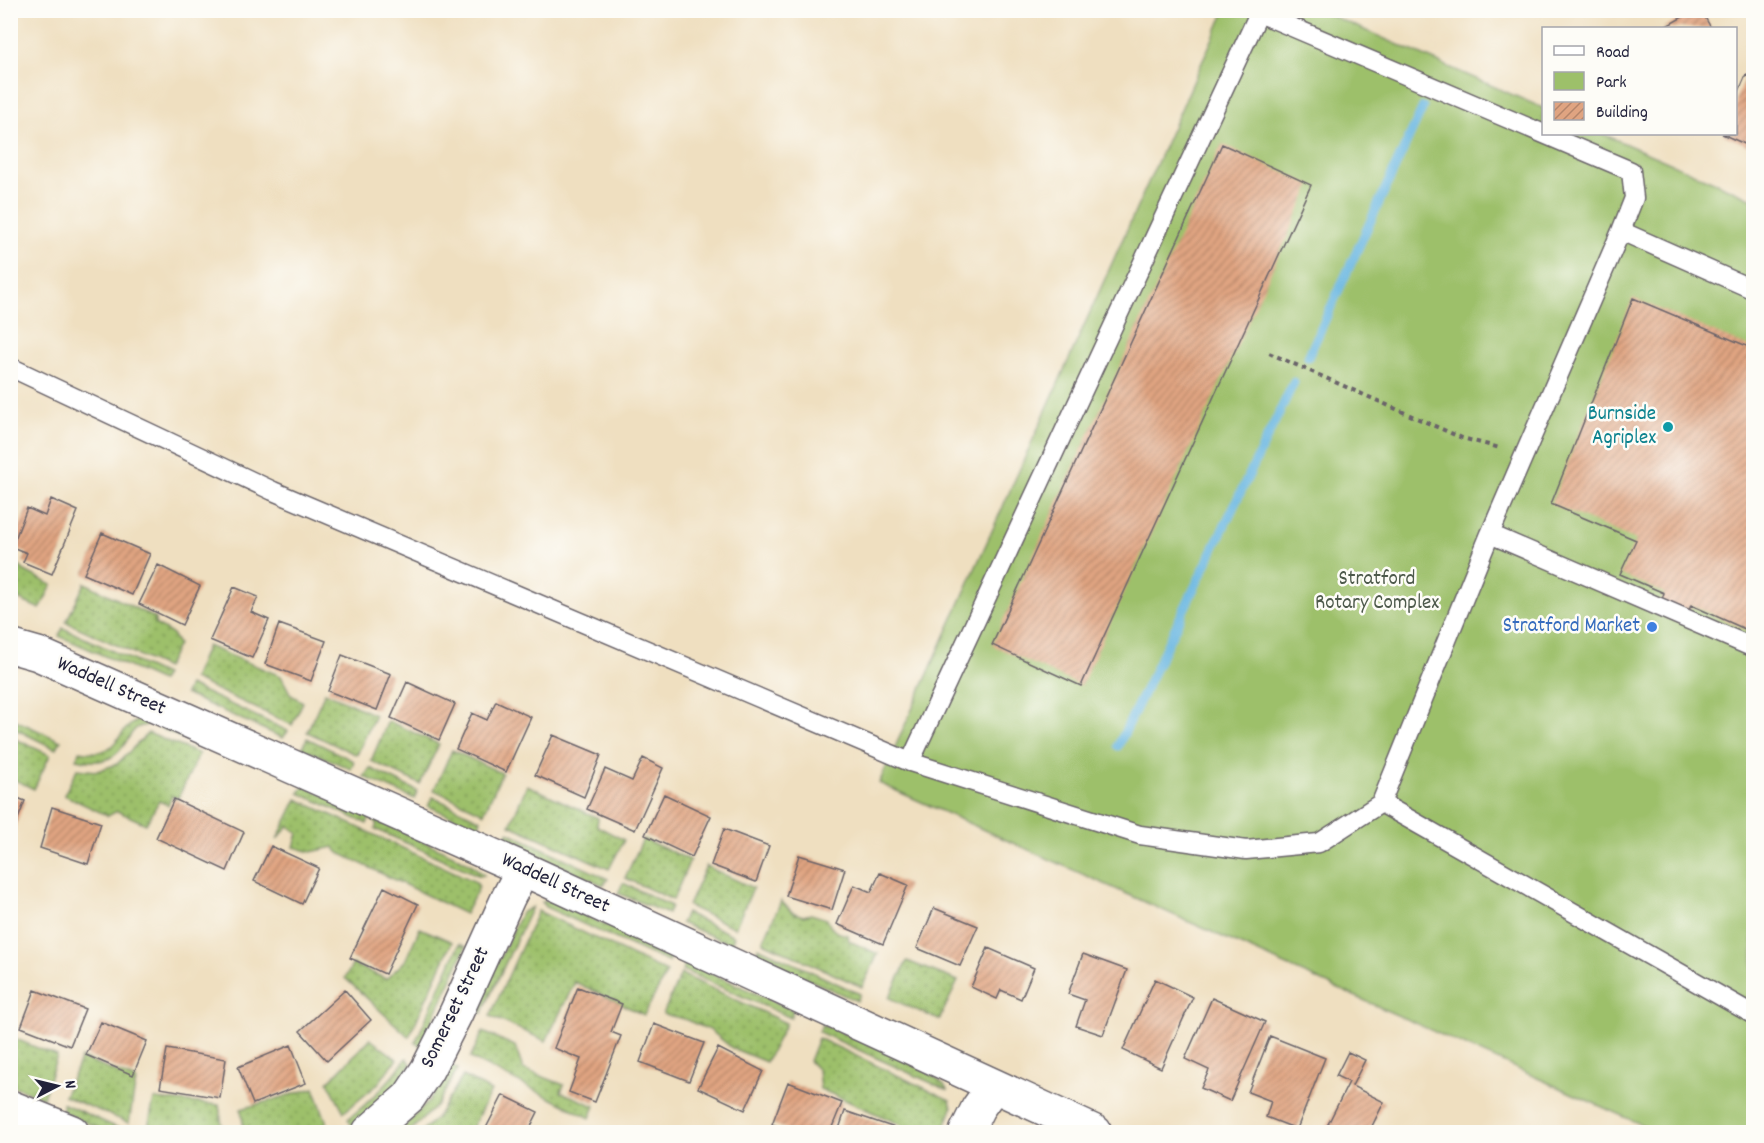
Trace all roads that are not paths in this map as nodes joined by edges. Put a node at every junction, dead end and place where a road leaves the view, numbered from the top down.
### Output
1 (1257, 12) edge
2 (1542, 133) edge
3 (1546, 135) edge
4 (1621, 231) junction
5 (1754, 290) edge
6 (10, 367) edge
7 (1490, 534) junction
8 (10, 646) edge
9 (1754, 648) edge
10 (910, 762) junction
11 (1381, 803) junction
12 (523, 869) junction
13 (1754, 1015) edge
14 (993, 1087) junction
15 (10, 1107) edge
16 (72, 1132) edge
17 (369, 1132) edge
18 (966, 1132) edge
19 (1095, 1132) edge

1 - 2 lane
1 - 10 lane
3 - 4 lane
4 - 5 lane
4 - 7 lane
6 - 10 lane
7 - 9 lane
7 - 11 lane
8 - 12 street, Waddell Street
10 - 11 lane
11 - 13 lane
12 - 14 street, Waddell Street
12 - 17 street, Somerset Street
14 - 18 street
14 - 19 street, Waddell Street
15 - 16 street

